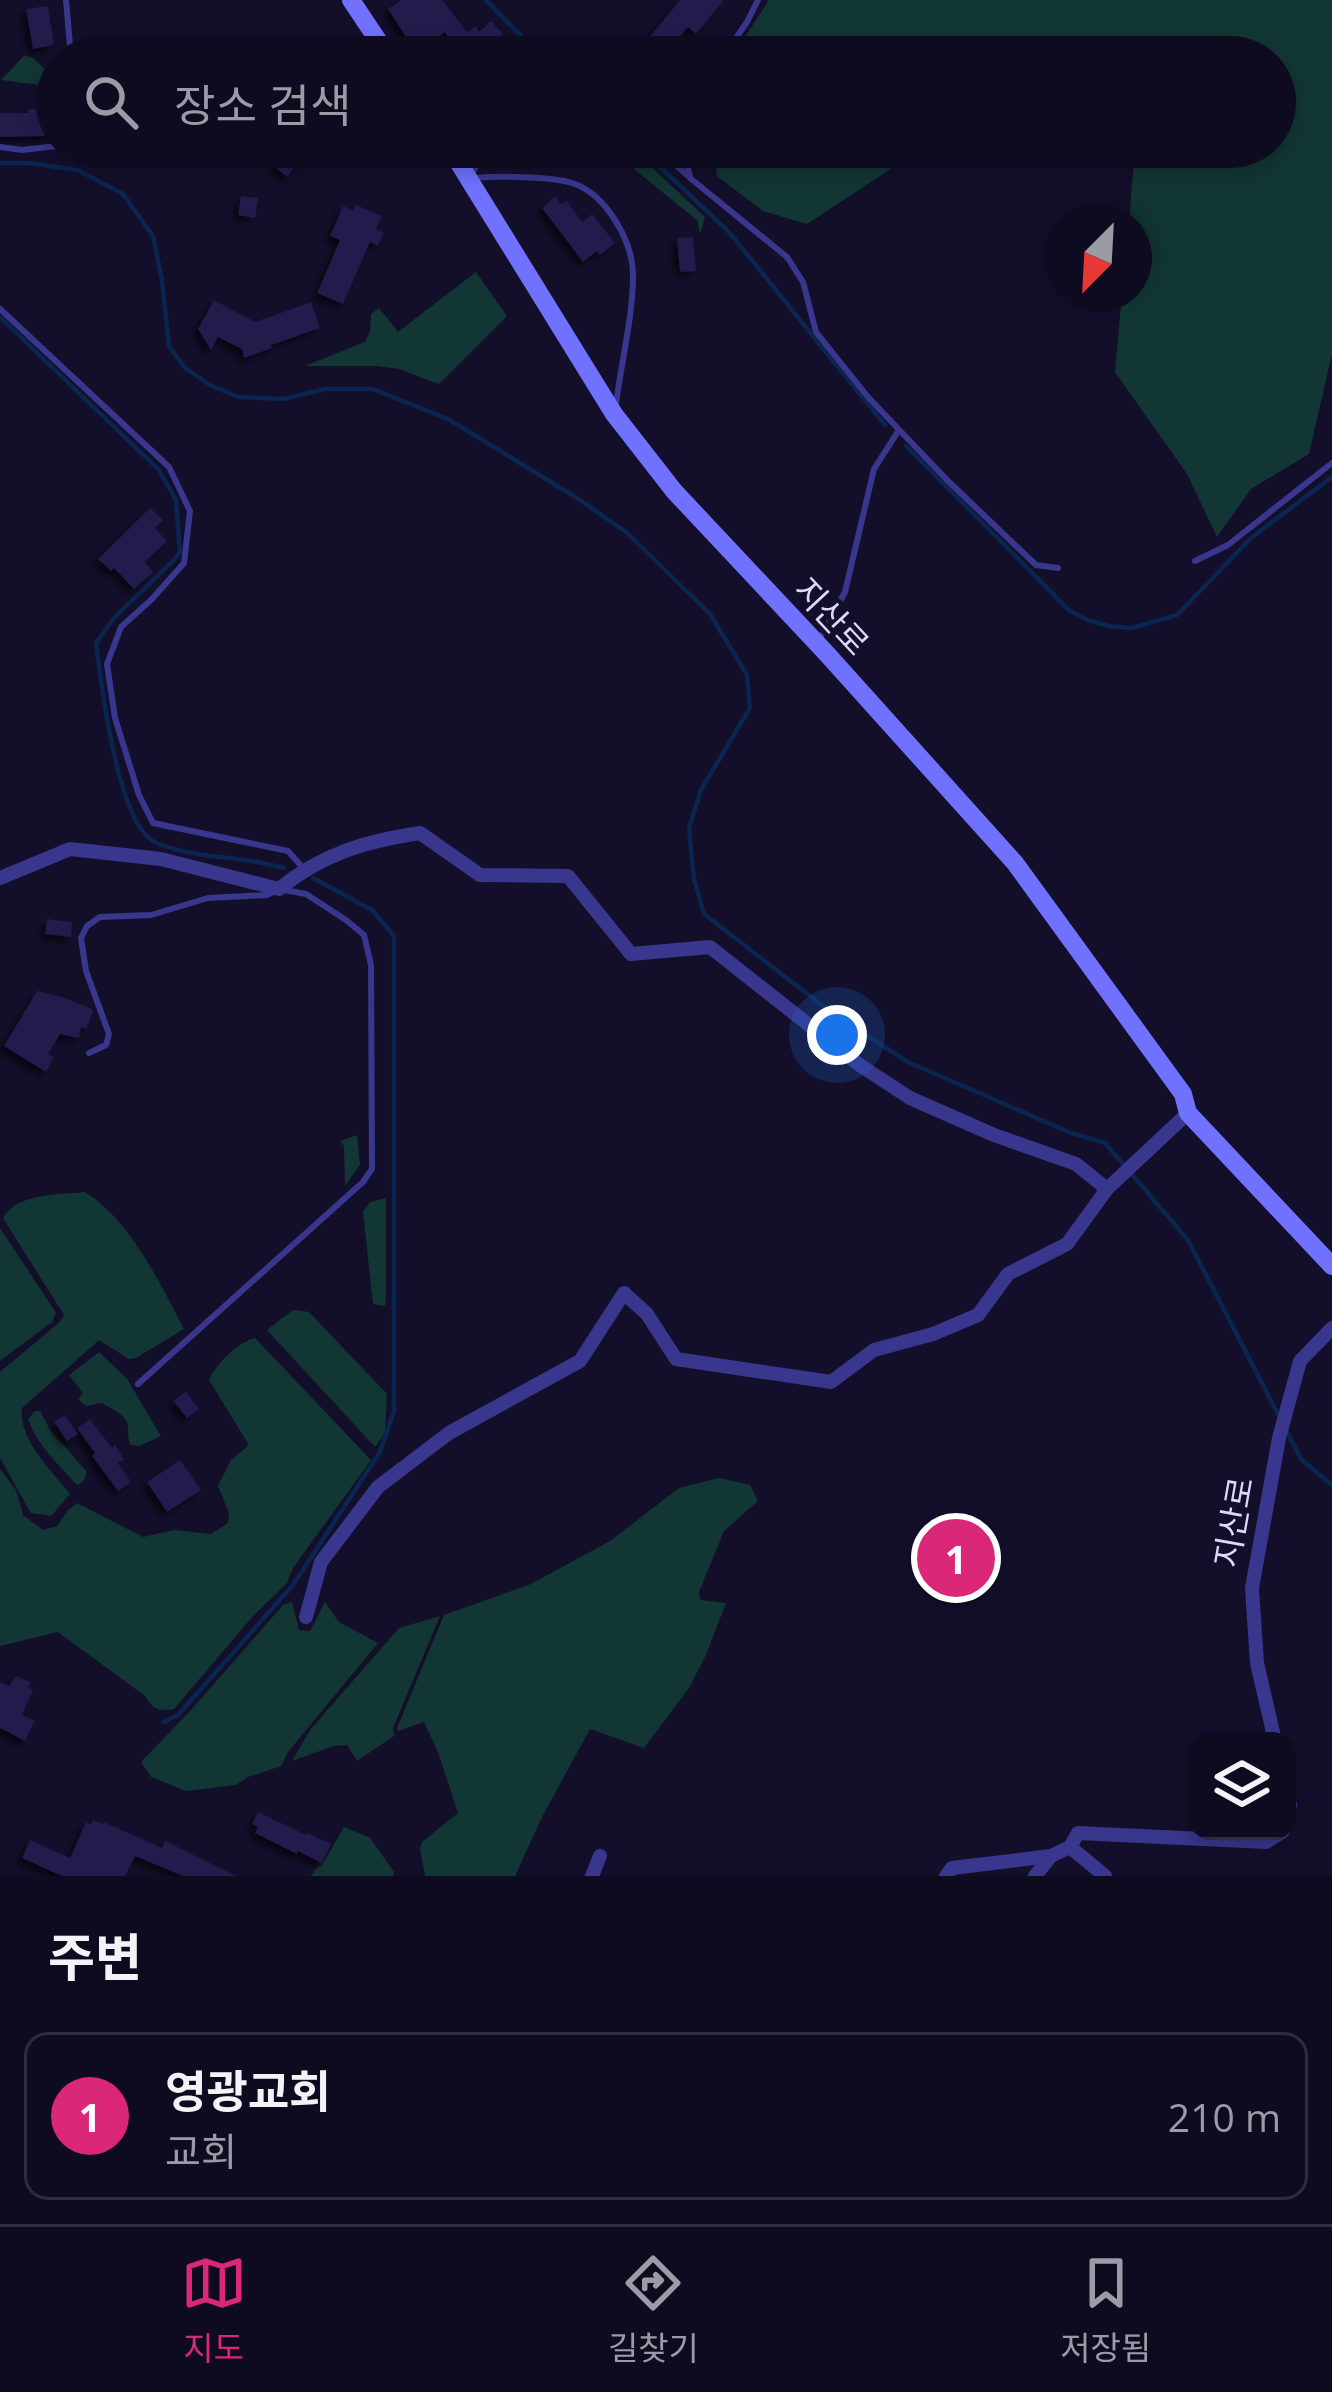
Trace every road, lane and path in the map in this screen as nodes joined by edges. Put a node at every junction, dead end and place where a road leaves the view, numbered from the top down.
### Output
1 (66, 0) edge
2 (351, 0) edge
3 (758, 0) edge
4 (69, 36) edge
5 (375, 36) edge
6 (736, 36) edge
7 (0, 147) edge
8 (36, 148) edge
9 (462, 168) edge
10 (475, 168) edge
11 (679, 168) edge
12 (688, 168) edge
13 (469, 178) junction
14 (690, 178) junction
15 (0, 309) edge
16 (614, 414) junction
17 (899, 430) junction
18 (1332, 463) edge
19 (1195, 561) dead end
20 (1058, 568) dead end
21 (817, 643) junction
22 (304, 869) junction
23 (0, 878) edge
24 (279, 889) junction
25 (89, 1053) dead end
26 (1188, 1113) junction
27 (1107, 1190) junction
28 (1332, 1266) edge
29 (1332, 1328) edge
30 (138, 1384) dead end
31 (306, 1618) dead end
32 (1273, 1732) edge
33 (1188, 1839) edge
34 (1210, 1840) edge
35 (1270, 1840) edge
36 (1070, 1846) junction
37 (601, 1856) dead end
38 (1051, 1856) junction
39 (592, 1876) edge
40 (946, 1876) edge
41 (1035, 1876) edge
42 (1105, 1876) edge

1 - 4 lane
2 - 5 main road
3 - 6 lane
7 - 8 lane
9 - 13 main road, 지산로
10 - 13 lane
11 - 14 lane
12 - 14 lane
13 - 16 main road, 지산로
13 - 16 lane
14 - 17 lane
15 - 22 lane
16 - 21 main road, 지산로
17 - 20 lane
17 - 21 lane
18 - 19 lane
21 - 26 main road, 지산로
22 - 24 street
22 - 27 street
23 - 24 street
24 - 25 lane
24 - 30 lane
26 - 27 street
26 - 28 main road, 지산로
27 - 31 street
29 - 32 street, 지산로
33 - 36 street
34 - 35 street
36 - 38 street
36 - 42 street
37 - 39 street
38 - 40 street
38 - 41 street

